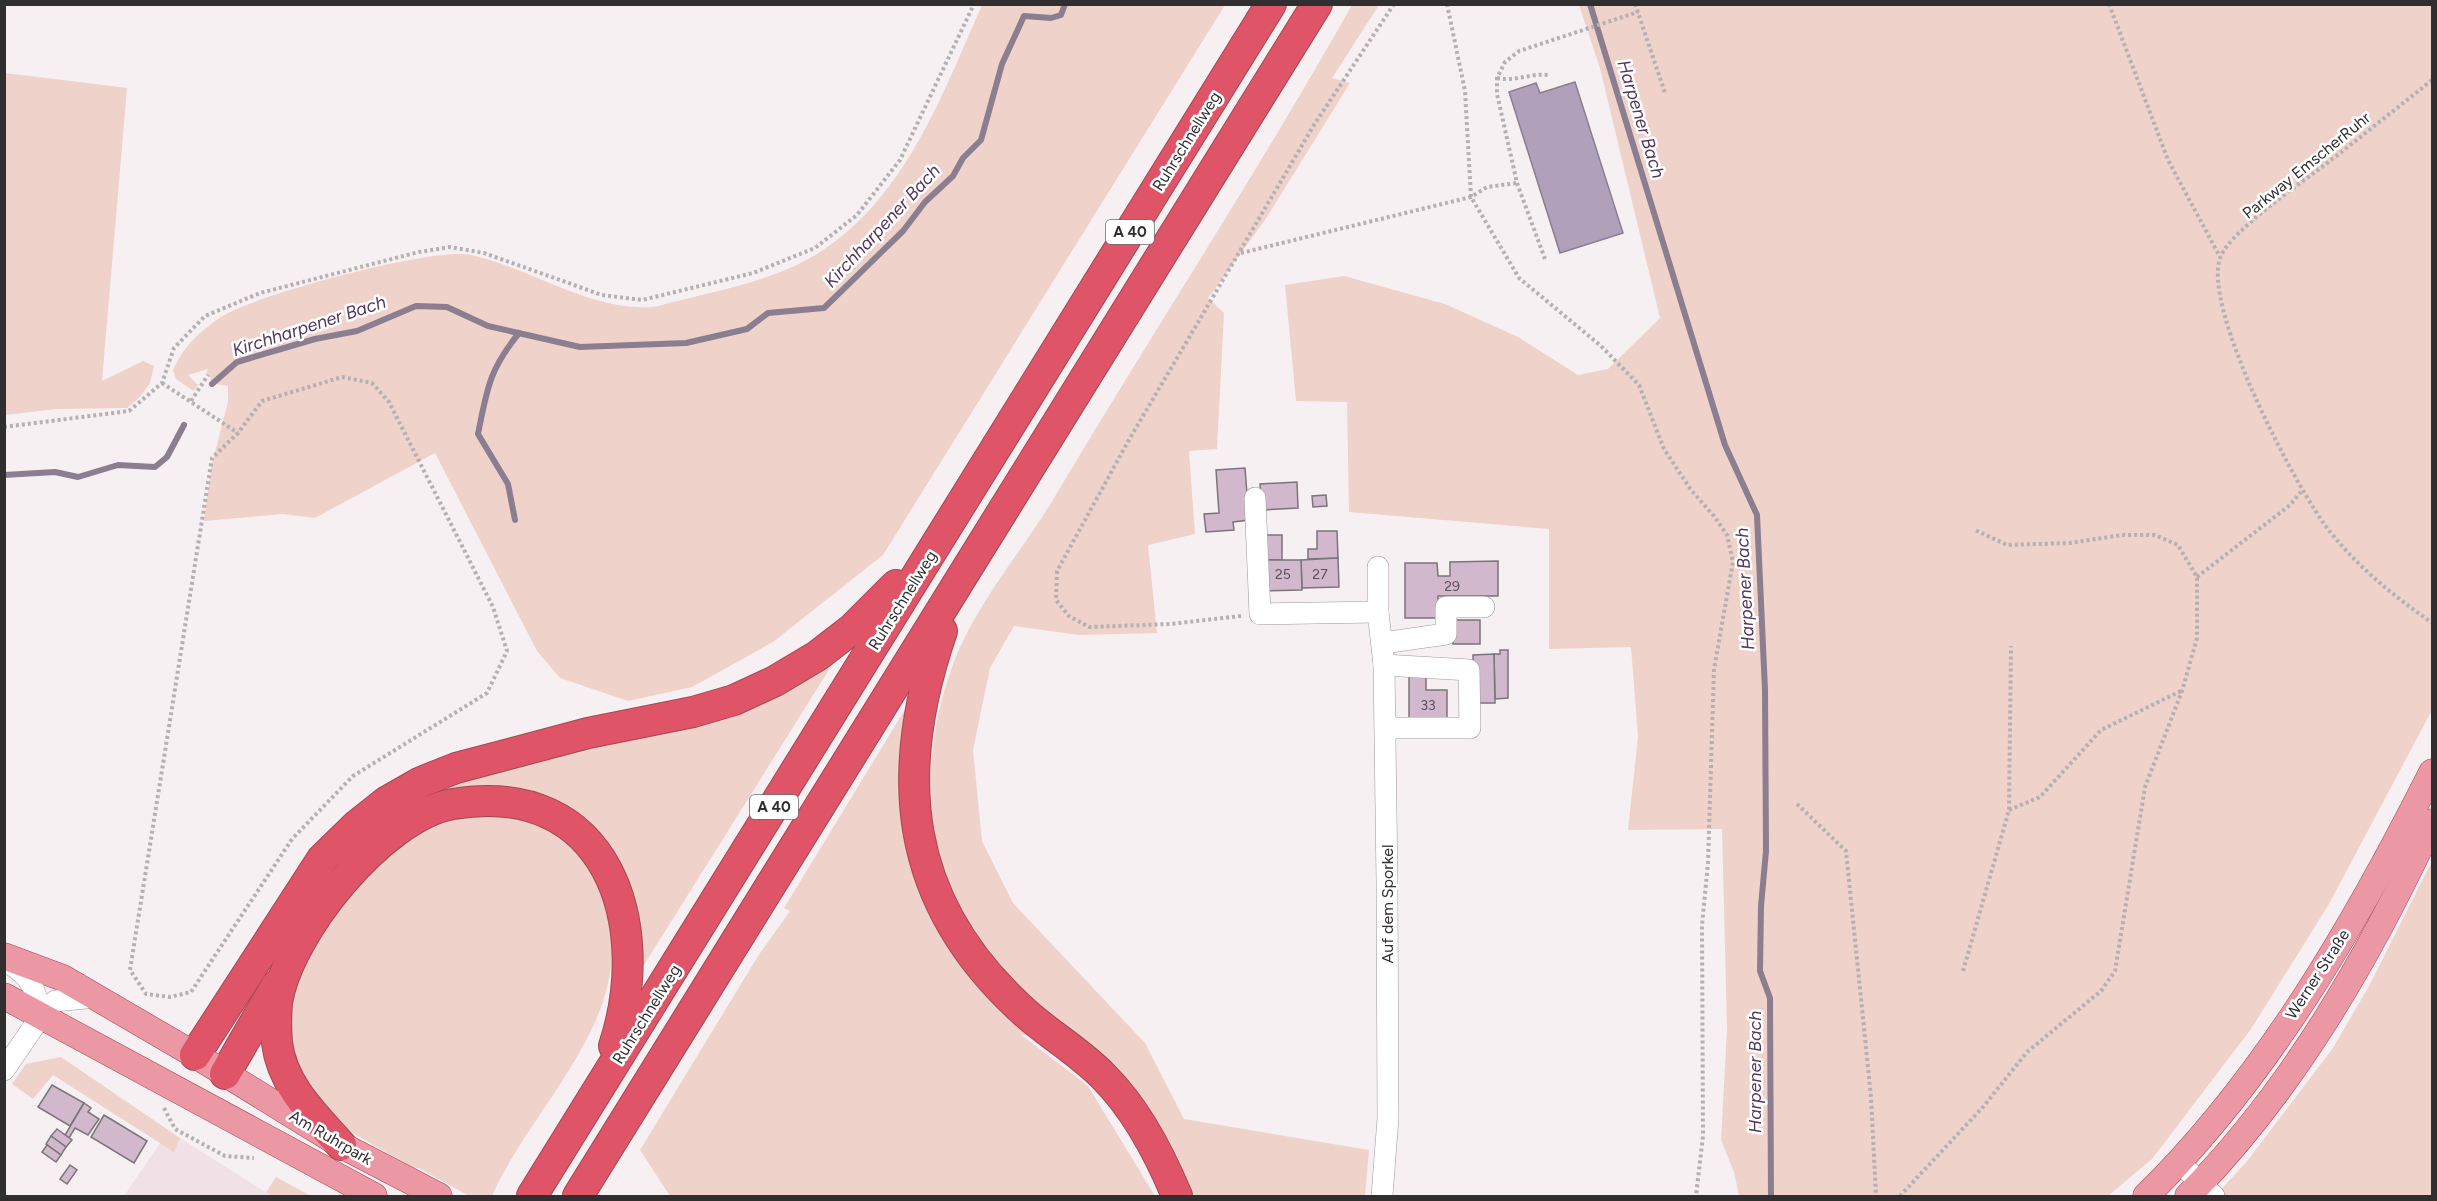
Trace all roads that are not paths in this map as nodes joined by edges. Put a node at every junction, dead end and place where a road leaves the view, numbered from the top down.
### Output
1 (1271, 4) edge
2 (1317, 4) edge
3 (1255, 498) dead end
4 (964, 500) junction
5 (995, 524) junction
6 (1378, 567) dead end
7 (1484, 607) dead end
8 (1378, 612) junction
9 (1383, 643) junction
10 (1384, 665) junction
11 (1386, 728) junction
12 (2433, 772) edge
13 (2433, 822) edge
14 (4, 958) edge
15 (292, 958) junction
16 (4, 996) edge
17 (96, 997) junction
18 (40, 1016) junction
19 (195, 1055) junction
20 (4, 1070) edge
21 (225, 1074) junction
22 (212, 1110) junction
23 (584, 1113) junction
24 (341, 1146) junction
25 (2179, 1161) junction
26 (2201, 1192) edge
27 (374, 1197) edge
28 (439, 1197) edge
29 (532, 1197) edge
30 (578, 1197) edge
31 (1176, 1197) edge
32 (1382, 1197) edge
33 (2146, 1197) edge

1 - 4 highway, Ruhrschnellweg / A 40
2 - 5 highway, A 40
3 - 8 street
4 - 19 highway
4 - 23 highway, Ruhrschnellweg / A 40
5 - 30 highway, A 40
5 - 31 highway
6 - 8 street, Auf dem Sporkel
7 - 9 street
8 - 9 street, Auf dem Sporkel
9 - 10 street, Auf dem Sporkel
10 - 11 street, Auf dem Sporkel
10 - 11 street
11 - 32 street, Auf dem Sporkel
12 - 25 main road, Werner Straße
13 - 26 main road, Werner Straße
14 - 17 main road, Am Ruhrpark
14 - 18 street
15 - 21 highway
15 - 23 highway
15 - 24 highway
16 - 18 main road, Am Ruhrpark
17 - 18 street
17 - 19 main road, Am Ruhrpark
18 - 20 street
18 - 22 main road, Am Ruhrpark
19 - 21 main road, Am Ruhrpark
19 - 22 main road
21 - 22 main road
21 - 24 main road, Am Ruhrpark
22 - 27 main road, Am Ruhrpark
23 - 29 highway, Ruhrschnellweg / A 40
24 - 28 main road, Am Ruhrpark
25 - 26 street, Werner Straße
25 - 33 main road, Werner Straße

